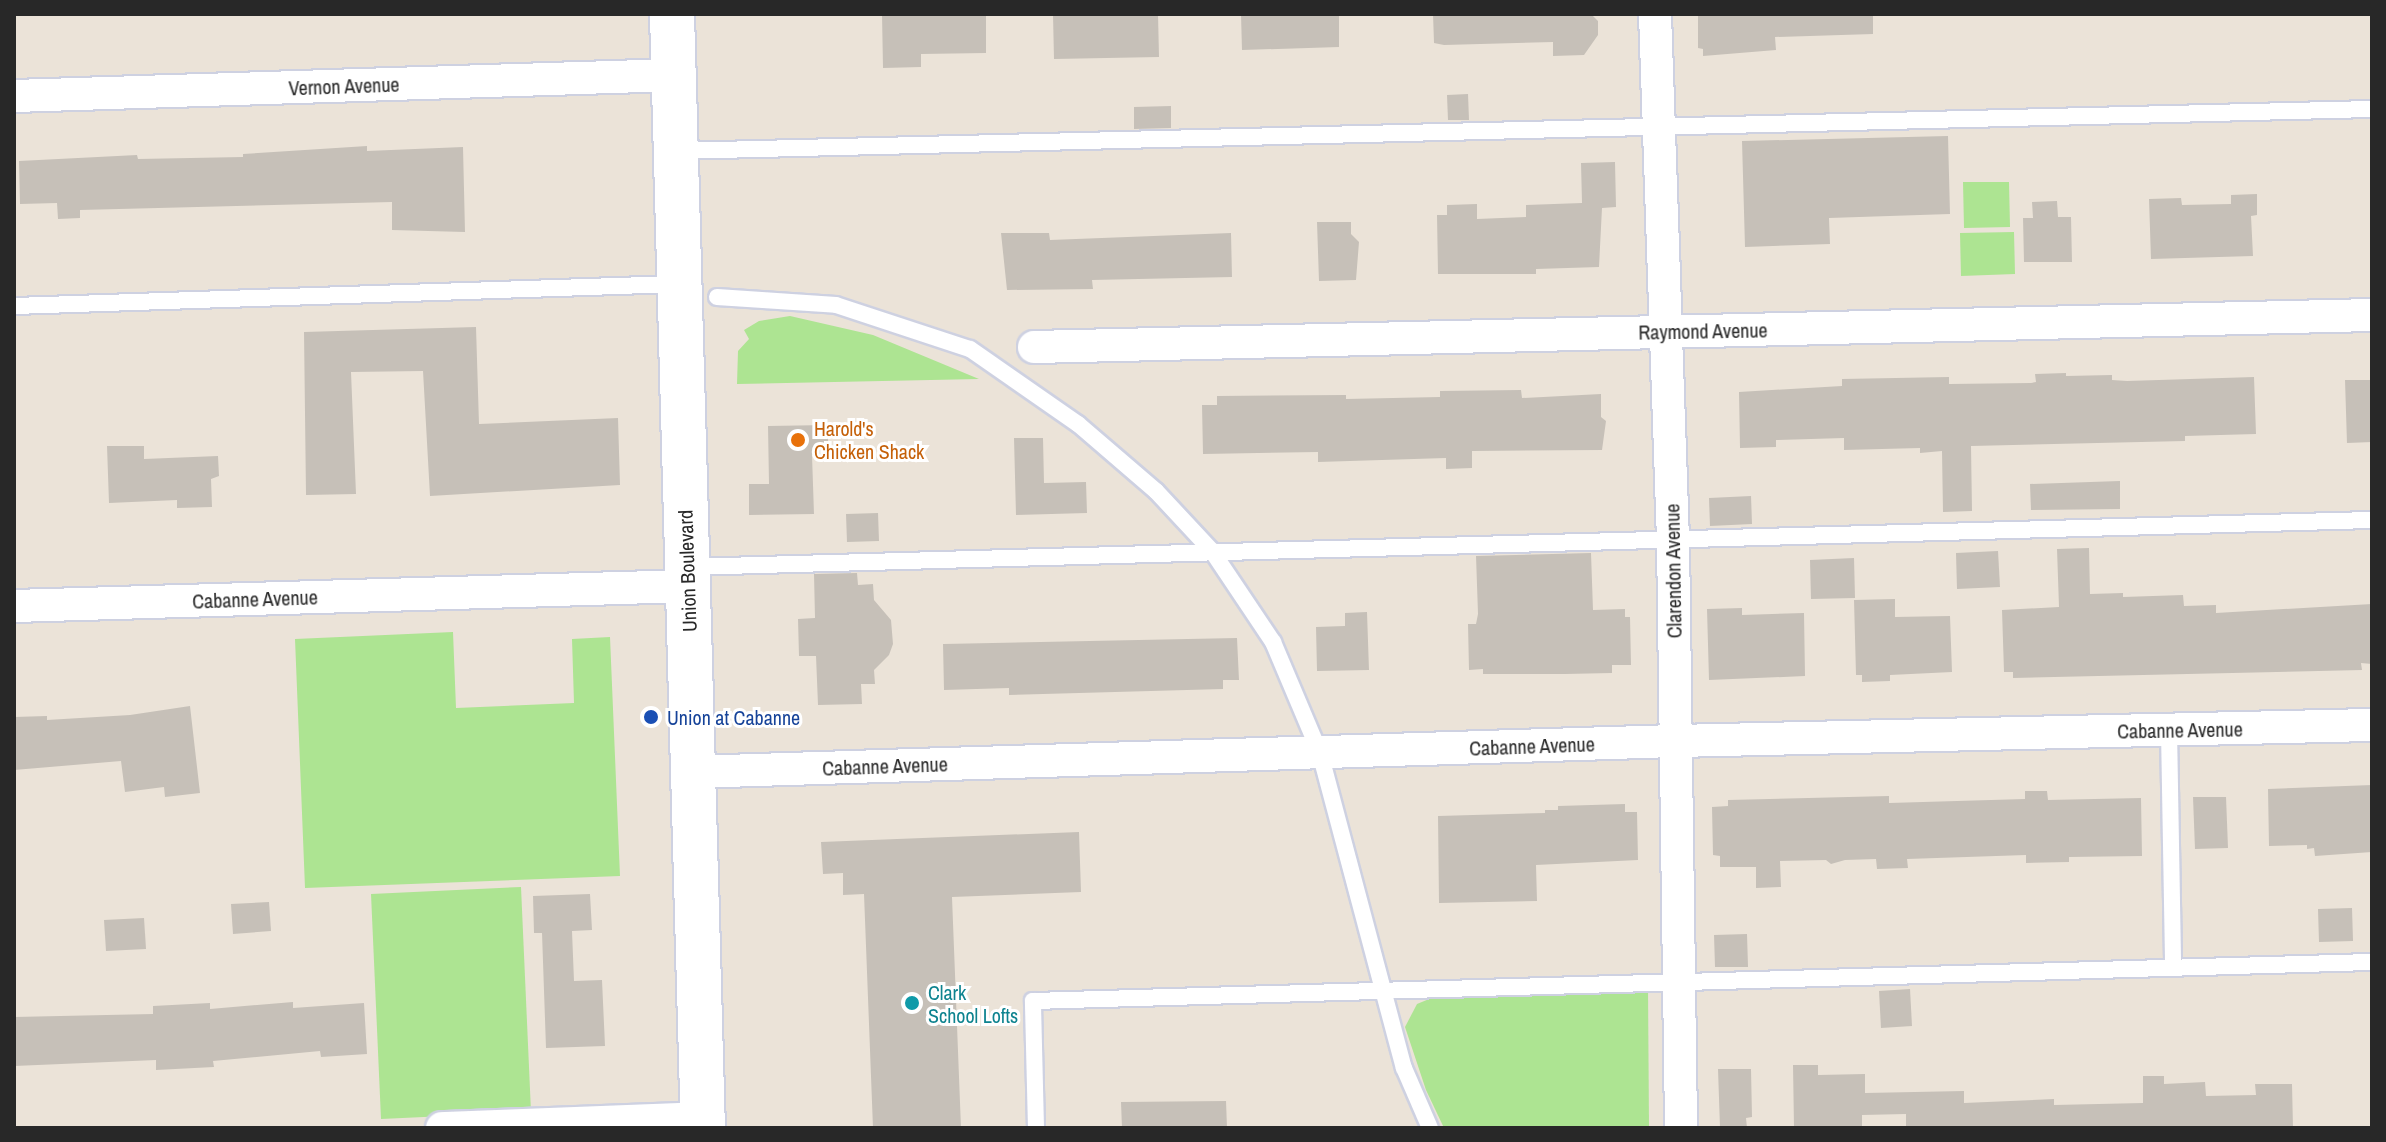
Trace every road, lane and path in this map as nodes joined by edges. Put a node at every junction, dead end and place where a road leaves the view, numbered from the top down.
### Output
1 (672, 14) edge
2 (1655, 14) edge
3 (674, 75) junction
4 (14, 96) edge
5 (2372, 109) edge
6 (1658, 127) junction
7 (676, 151) junction
8 (698, 290) junction
9 (14, 306) edge
10 (2372, 315) edge
11 (1666, 331) junction
12 (1034, 347) dead end
13 (2372, 520) edge
14 (1673, 539) junction
15 (1212, 551) junction
16 (687, 576) junction
17 (14, 606) edge
18 (2372, 725) edge
19 (2169, 730) junction
20 (1676, 741) junction
21 (1320, 753) junction
22 (693, 772) junction
23 (2372, 962) edge
24 (2173, 967) junction
25 (1680, 980) junction
26 (1381, 988) junction
27 (703, 1123) edge
28 (442, 1128) edge
29 (1036, 1128) edge
30 (1430, 1128) edge
31 (1681, 1128) edge

1 - 3 main road, Union Boulevard
2 - 6 street, Clarendon Avenue
3 - 4 street, Vernon Avenue
3 - 7 main road, Union Boulevard
5 - 6 lane
6 - 7 lane
6 - 11 street, Clarendon Avenue
7 - 8 main road, Union Boulevard
8 - 9 lane
8 - 15 lane
8 - 16 main road, Union Boulevard
10 - 11 street, Raymond Avenue
11 - 12 street, Raymond Avenue
11 - 14 street, Clarendon Avenue
13 - 14 lane
14 - 15 lane
14 - 20 street, Clarendon Avenue
15 - 16 lane
15 - 21 lane
16 - 17 street, Cabanne Avenue
16 - 22 main road, Union Boulevard
18 - 19 street, Cabanne Avenue
19 - 20 street, Cabanne Avenue
19 - 24 lane
20 - 21 street, Cabanne Avenue
20 - 25 street, Clarendon Avenue
21 - 22 street, Cabanne Avenue
21 - 26 lane
22 - 27 main road, Union Boulevard
23 - 24 lane
24 - 25 lane
25 - 26 lane
25 - 31 street, Clarendon Avenue
26 - 29 lane
26 - 30 lane
27 - 28 street

